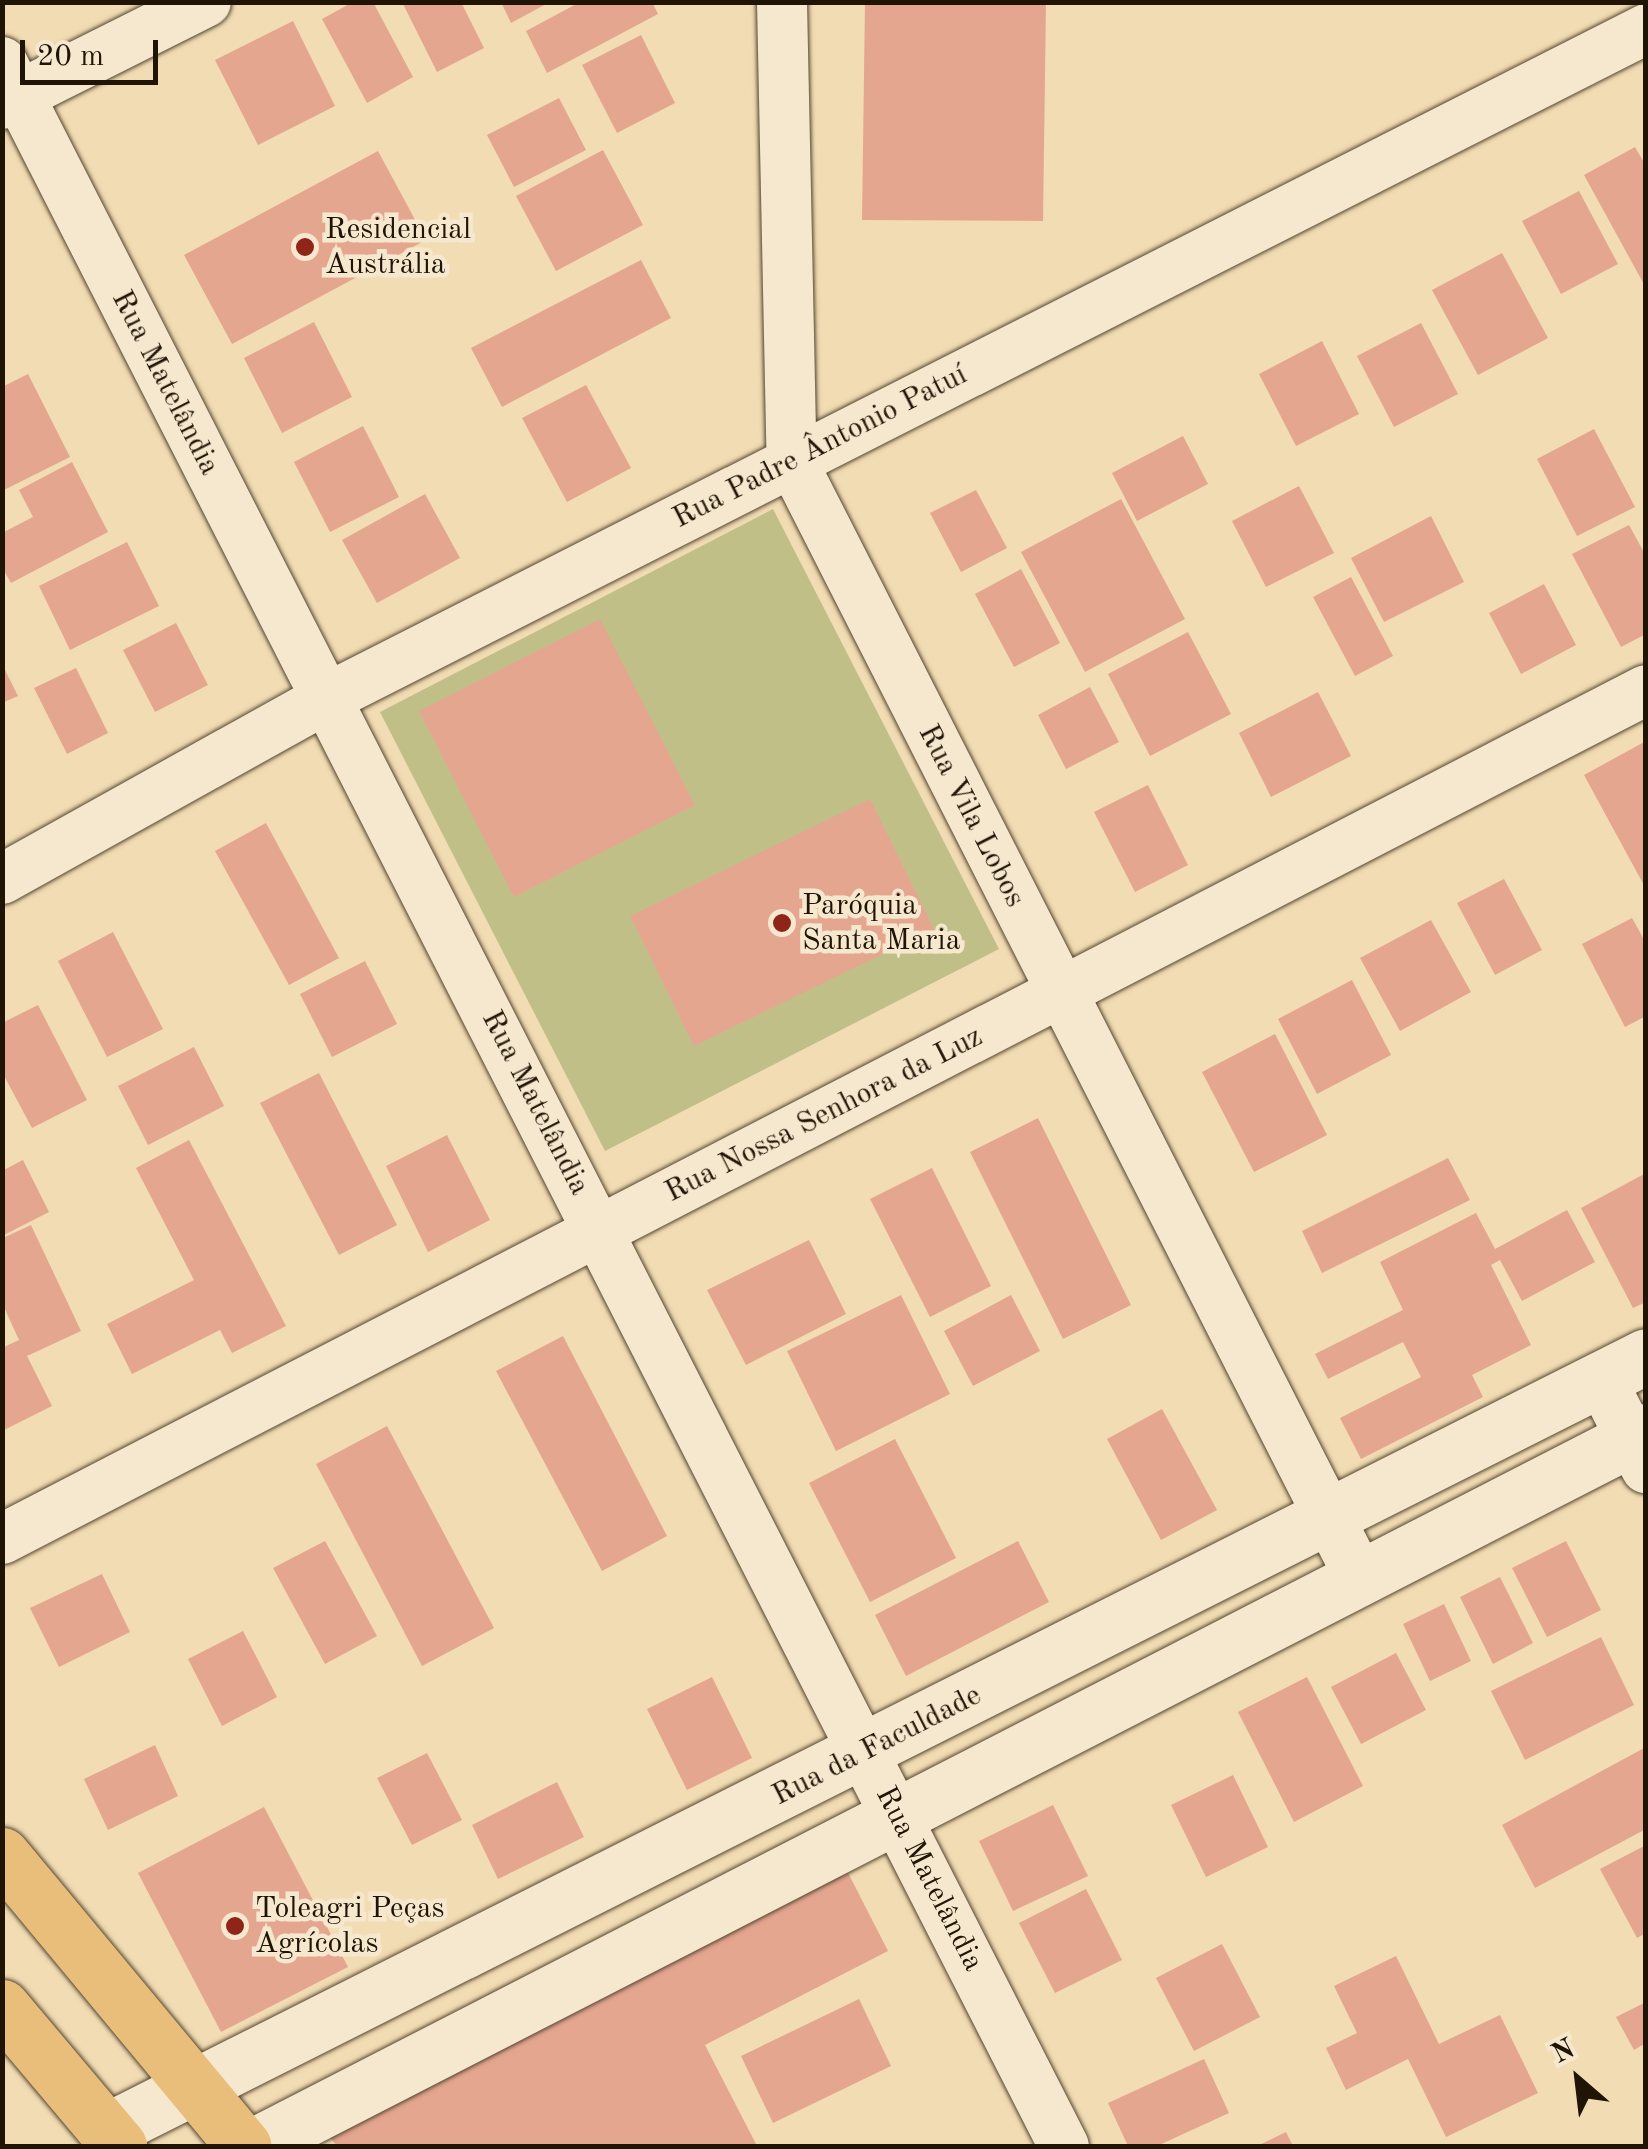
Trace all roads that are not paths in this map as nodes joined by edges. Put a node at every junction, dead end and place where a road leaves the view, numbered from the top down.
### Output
1 (206, 2) edge
2 (782, 2) edge
3 (1646, 30) edge
4 (8, 87) edge
5 (792, 462) junction
6 (1646, 690) edge
7 (325, 700) junction
8 (2, 878) edge
9 (1059, 993) junction
10 (600, 1230) junction
11 (1623, 1368) edge
12 (1641, 1446) edge
13 (1328, 1516) junction
14 (2, 1538) edge
15 (1360, 1578) junction
16 (866, 1753) junction
17 (895, 1813) junction
18 (2, 1854) edge
19 (2, 2007) edge
20 (195, 2085) junction
21 (112, 2138) edge
22 (244, 2146) edge
23 (253, 2146) edge
24 (1064, 2146) edge

1 - 4 street
2 - 5 street, Rua Vila Lobos
3 - 5 street, Rua Padre Ântonio Patuí
4 - 7 street, Rua Matelândia
5 - 7 street, Rua Padre Ântonio Patuí
5 - 9 street, Rua Vila Lobos
6 - 9 street, Rua Nossa Senhora da Luz
7 - 8 street, Rua Padre Ântonio Patuí
7 - 10 street, Rua Matelândia
9 - 10 street, Rua Nossa Senhora da Luz
9 - 13 street, Rua Vila Lobos
10 - 14 street, Rua Nossa Senhora da Luz
10 - 16 street, Rua Matelândia
11 - 12 street
11 - 13 street, Rua da Faculdade
12 - 15 street
13 - 15 street, Rua Vila Lobos
13 - 16 street, Rua da Faculdade
15 - 17 street
16 - 17 street, Rua Matelândia
16 - 20 street, Rua da Faculdade
17 - 23 street
17 - 24 street, Rua Matelândia
18 - 20 main road
19 - 21 main road
20 - 21 street, Rua da Faculdade
20 - 22 main road

